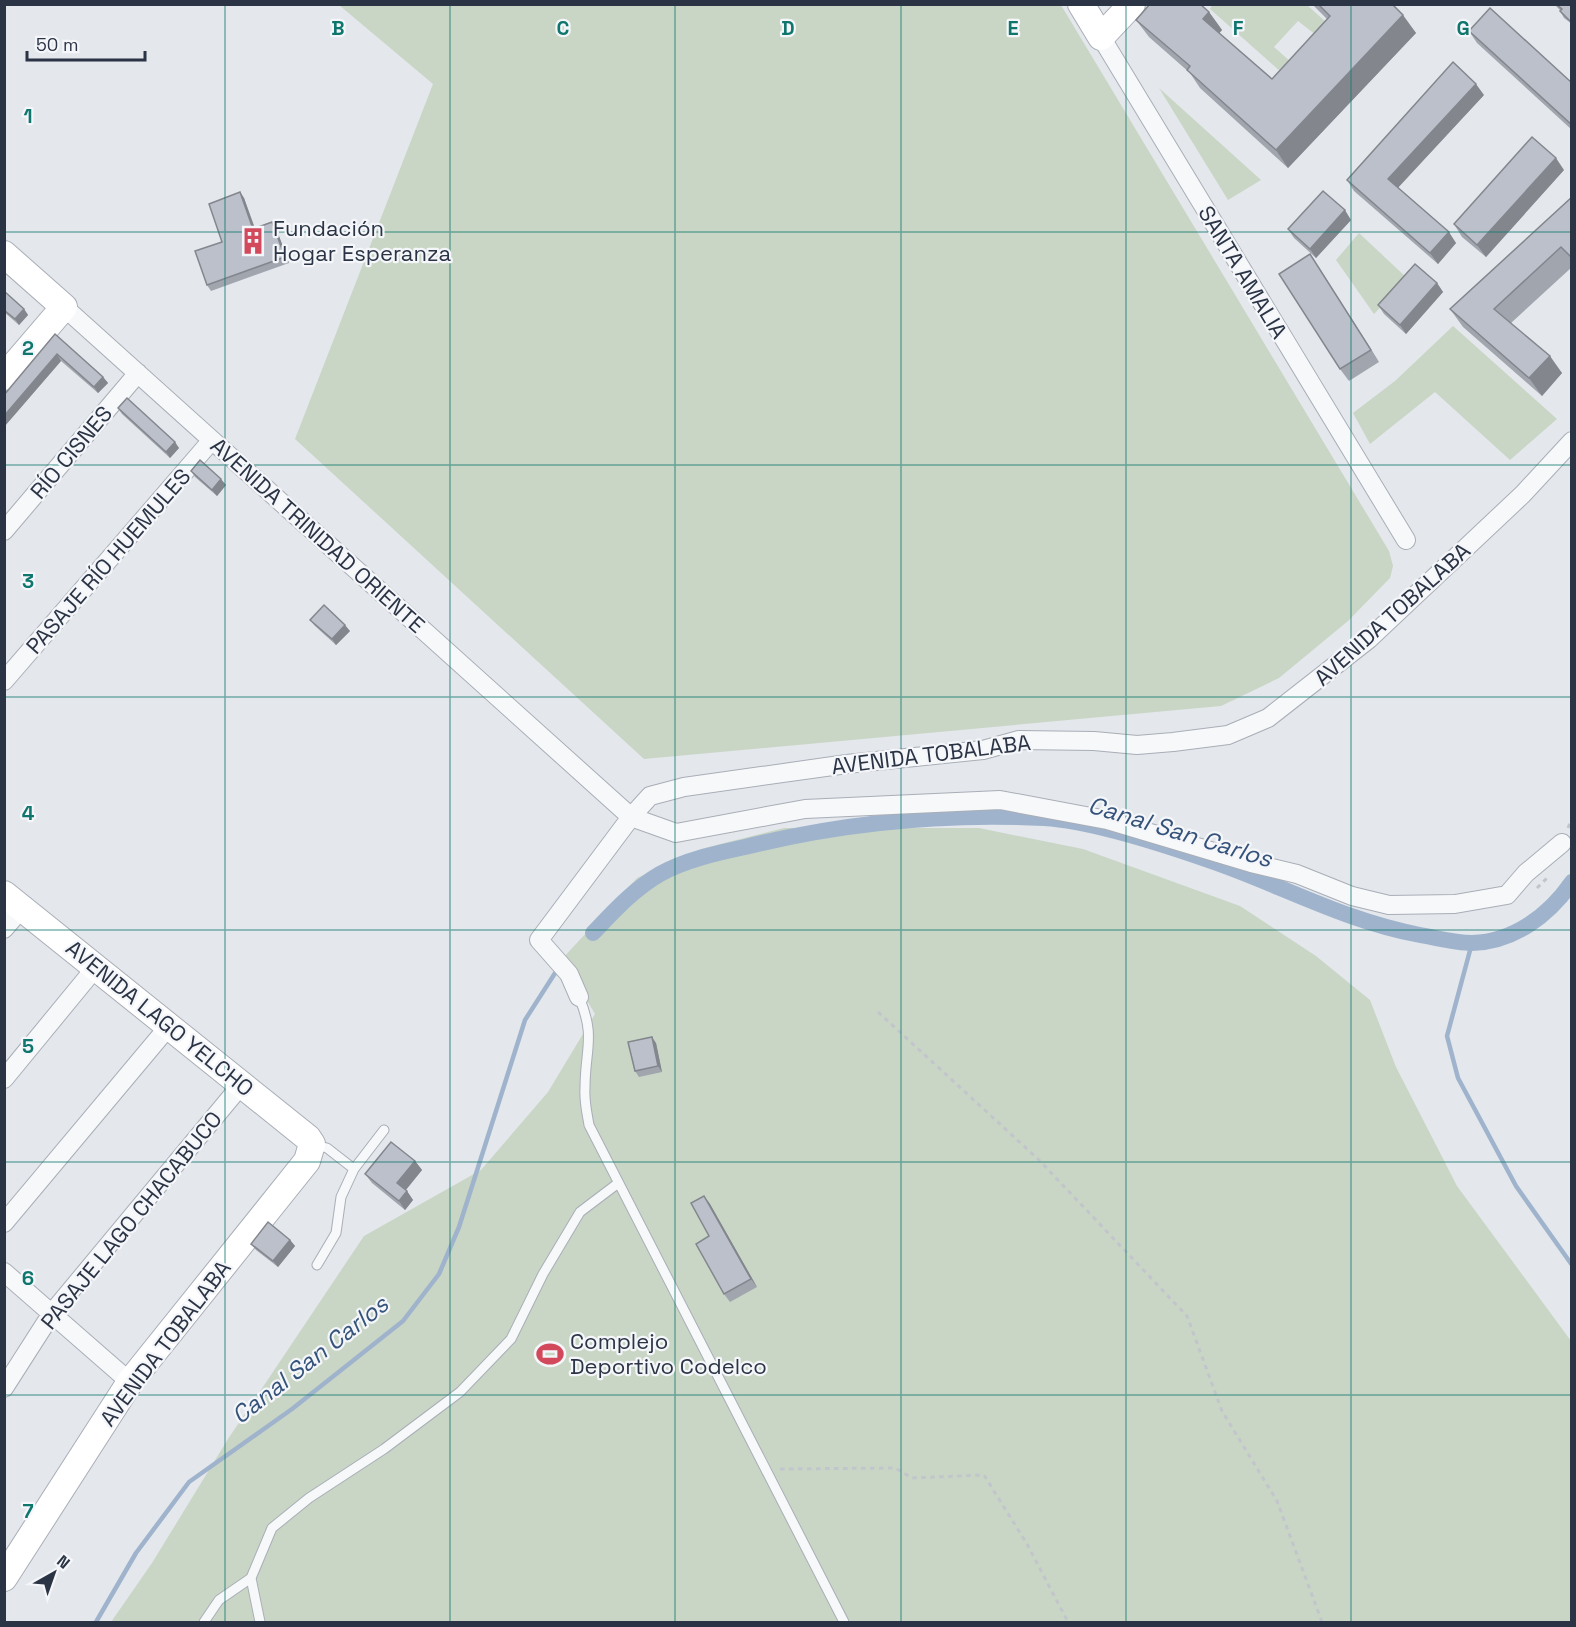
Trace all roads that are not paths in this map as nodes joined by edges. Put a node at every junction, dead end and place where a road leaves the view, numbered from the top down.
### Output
1 (1081, 4) edge
2 (1132, 4) edge
3 (1101, 37) junction
4 (4, 254) edge
5 (64, 307) junction
6 (138, 373) junction
7 (4, 377) edge
8 (212, 440) junction
9 (1572, 441) edge
10 (4, 531) edge
11 (1406, 540) dead end
12 (4, 681) edge
13 (631, 817) junction
14 (1562, 843) dead end
15 (13, 901) edge
16 (4, 929) edge
17 (96, 967) junction
18 (579, 996) joint
19 (169, 1026) junction
20 (4, 1079) edge
21 (242, 1084) junction
22 (384, 1130) dead end
23 (312, 1144) junction
24 (354, 1169) junction
25 (617, 1184) junction
26 (4, 1223) edge
27 (317, 1264) dead end
28 (4, 1272) edge
29 (51, 1313) junction
30 (130, 1382) junction
31 (4, 1388) edge
32 (4, 1578) edge
33 (251, 1578) junction
34 (204, 1623) edge
35 (260, 1623) edge
36 (844, 1623) edge

1 - 3 street, SANTA AMALIA
2 - 3 street
3 - 11 street, SANTA AMALIA
4 - 5 street, AVENIDA TRINIDAD ORIENTE
5 - 6 street, AVENIDA TRINIDAD ORIENTE
5 - 7 street
6 - 8 street, AVENIDA TRINIDAD ORIENTE
6 - 10 street, RÍO CISNES
8 - 12 street, PASAJE RÍO HUEMULES
8 - 13 street, AVENIDA TRINIDAD ORIENTE
9 - 13 street, AVENIDA TOBALABA
13 - 14 street
13 - 18 street, AVENIDA TOBALABA
15 - 16 street
15 - 17 street, AVENIDA LAGO YELCHO
17 - 19 street, AVENIDA LAGO YELCHO
17 - 20 street
18 - 25 lane
19 - 21 street, AVENIDA LAGO YELCHO
19 - 26 street
21 - 23 street, AVENIDA LAGO YELCHO
21 - 29 street, PASAJE LAGO CHACABUCO
22 - 24 lane
23 - 24 lane
23 - 30 street, AVENIDA TOBALABA
24 - 27 lane
25 - 33 lane
25 - 36 lane
28 - 29 street
29 - 30 street
29 - 31 street, PASAJE LAGO CHACABUCO
30 - 32 street, AVENIDA TOBALABA
33 - 34 lane
33 - 35 lane

